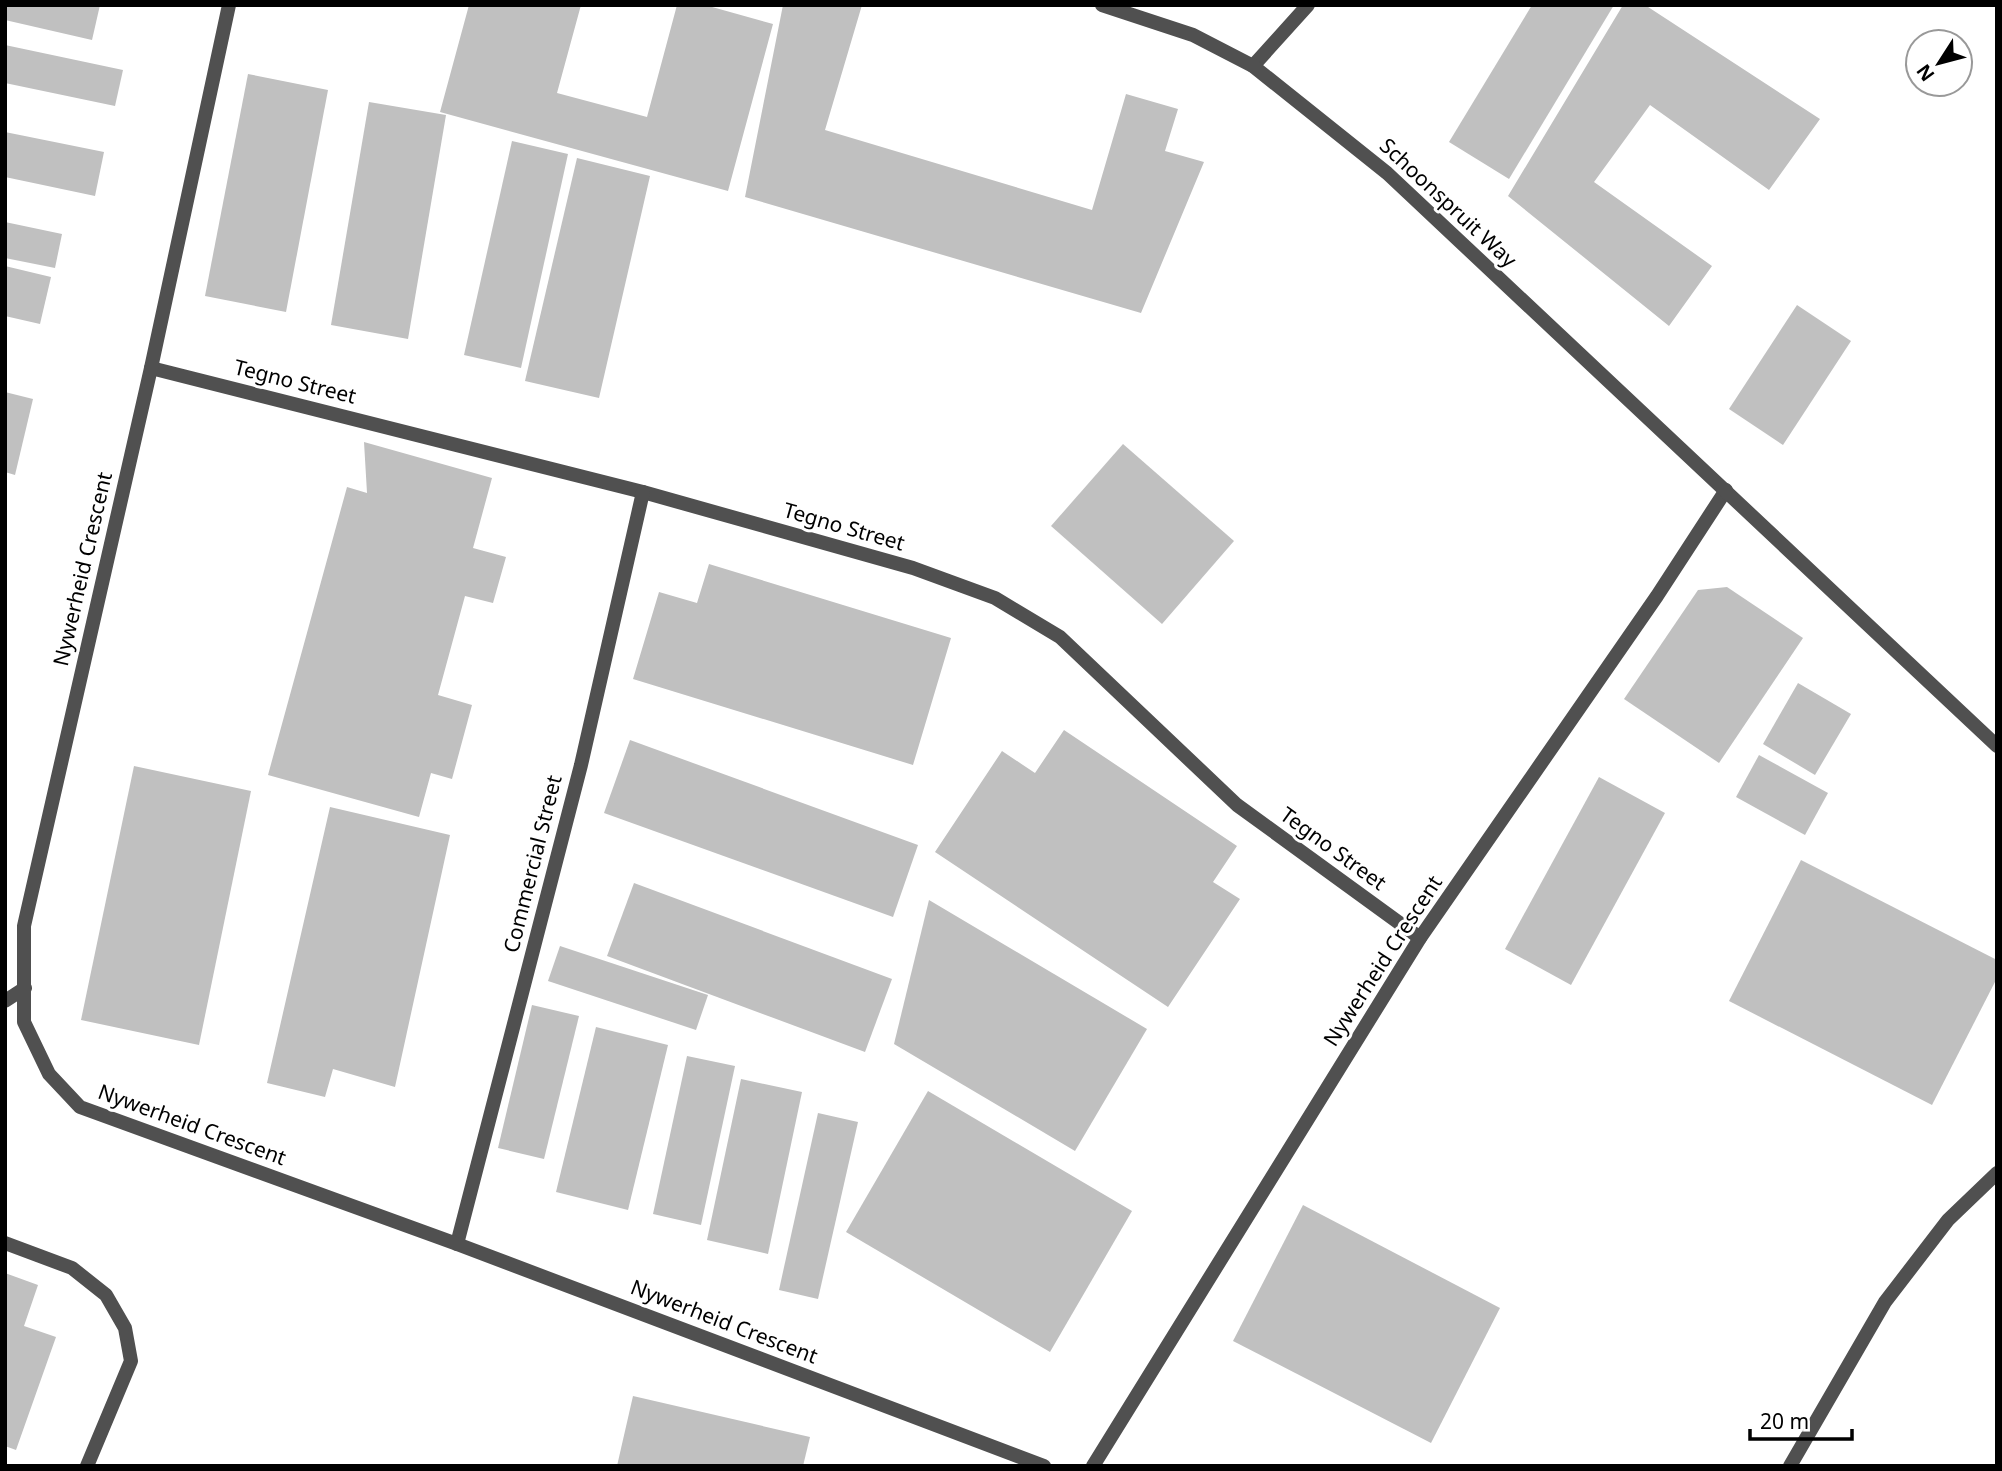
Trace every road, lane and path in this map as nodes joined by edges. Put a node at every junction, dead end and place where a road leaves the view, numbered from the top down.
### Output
1 (229, 5) edge
2 (1102, 5) edge
3 (1308, 5) edge
4 (1254, 66) junction
5 (150, 368) junction
6 (1726, 490) junction
7 (643, 492) junction
8 (1997, 746) edge
9 (1420, 938) junction
10 (25, 988) junction
11 (5, 1001) edge
12 (1997, 1173) edge
13 (5, 1243) edge
14 (457, 1244) junction
15 (87, 1466) edge
16 (1044, 1466) edge
17 (1093, 1466) edge
18 (1790, 1466) edge

1 - 5 street, Nywerheid Crescent
2 - 4 street, Schoonspruit Way
3 - 4 street
4 - 6 street, Schoonspruit Way
5 - 7 street, Tegno Street
5 - 10 street, Nywerheid Crescent
6 - 8 street, Schoonspruit Way
6 - 9 street, Nywerheid Crescent
7 - 9 street, Tegno Street
7 - 14 street, Commercial Street
9 - 17 street, Nywerheid Crescent
10 - 11 street
10 - 14 street, Nywerheid Crescent
12 - 18 street
13 - 15 street
14 - 16 street, Nywerheid Crescent

